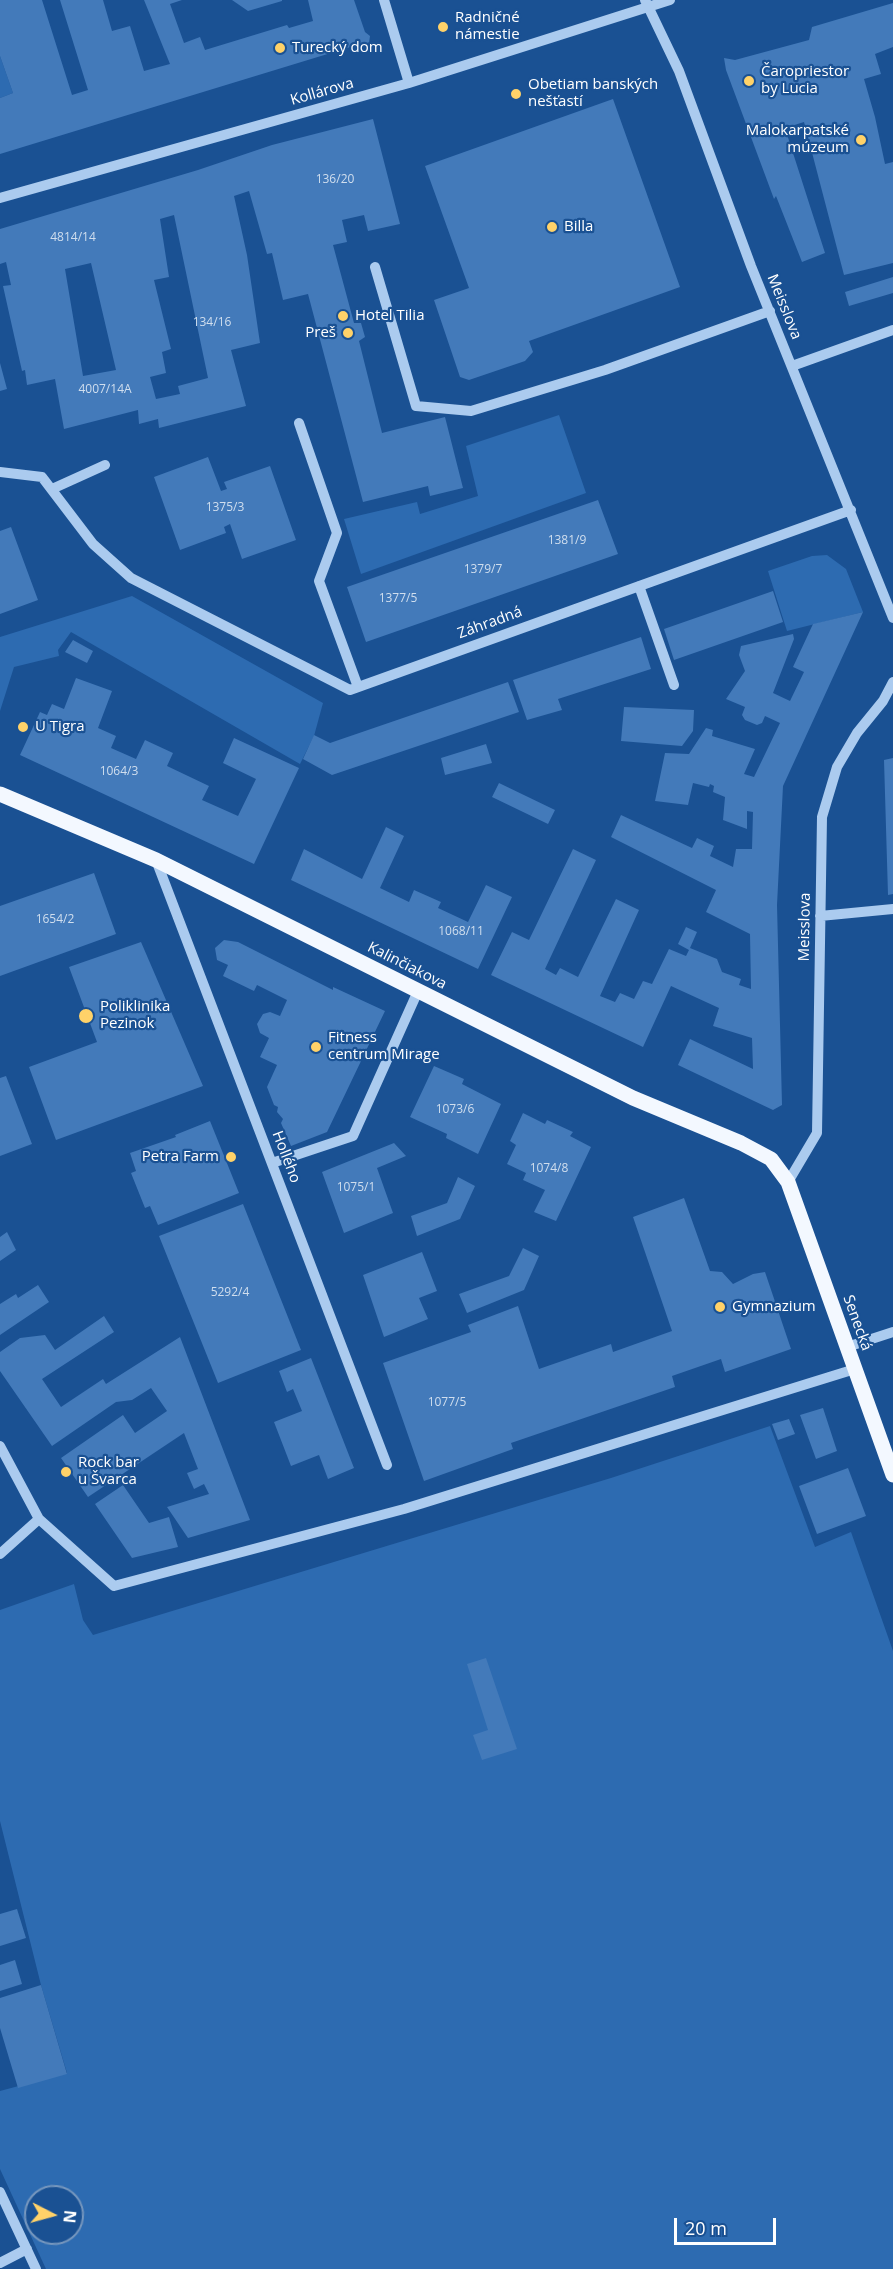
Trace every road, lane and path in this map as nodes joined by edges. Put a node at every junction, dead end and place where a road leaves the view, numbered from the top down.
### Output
1 (384, 0) edge
2 (670, 0) edge
3 (647, 3) edge
4 (410, 83) junction
5 (0, 198) edge
6 (375, 267) dead end
7 (770, 311) junction
8 (893, 330) edge
9 (792, 366) junction
10 (299, 423) dead end
11 (105, 465) dead end
12 (0, 472) edge
13 (52, 489) junction
14 (851, 510) junction
15 (639, 586) junction
16 (891, 603) edge
17 (893, 618) edge
18 (893, 682) edge
19 (674, 686) dead end
20 (354, 689) junction
21 (0, 794) edge
22 (156, 860) junction
23 (893, 909) edge
24 (820, 916) junction
25 (418, 991) junction
26 (272, 1163) junction
27 (788, 1182) junction
28 (893, 1332) edge
29 (847, 1347) junction
30 (855, 1370) junction
31 (0, 1446) edge
32 (387, 1465) dead end
33 (893, 1475) edge
34 (39, 1519) junction
35 (0, 1554) edge
36 (0, 2192) edge
37 (27, 2249) junction
38 (0, 2263) edge
39 (36, 2269) edge

1 - 4 street
2 - 3 street, Kollárova
3 - 4 street, Kollárova
3 - 7 street, Meisslova
4 - 5 street, Kollárova
6 - 7 street
7 - 9 street, Meisslova
8 - 9 street
9 - 14 street, Meisslova
10 - 20 street
11 - 13 street
12 - 13 street
13 - 20 street
14 - 15 street, Záhradná
14 - 16 street, Meisslova
15 - 19 street
15 - 20 street, Záhradná
16 - 17 street, Meisslova
18 - 24 street, Meisslova
21 - 22 main road, Kalinčiakova
22 - 25 main road, Kalinčiakova
22 - 26 street, Hollého
23 - 24 street
24 - 27 street, Meisslova
25 - 26 street
25 - 27 main road, Kalinčiakova
26 - 32 street, Hollého
27 - 29 main road, Senecká
28 - 29 street
29 - 30 main road, Senecká
30 - 33 main road, Senecká
30 - 34 street
31 - 34 street
34 - 35 street
36 - 37 street
37 - 38 street
37 - 39 street

